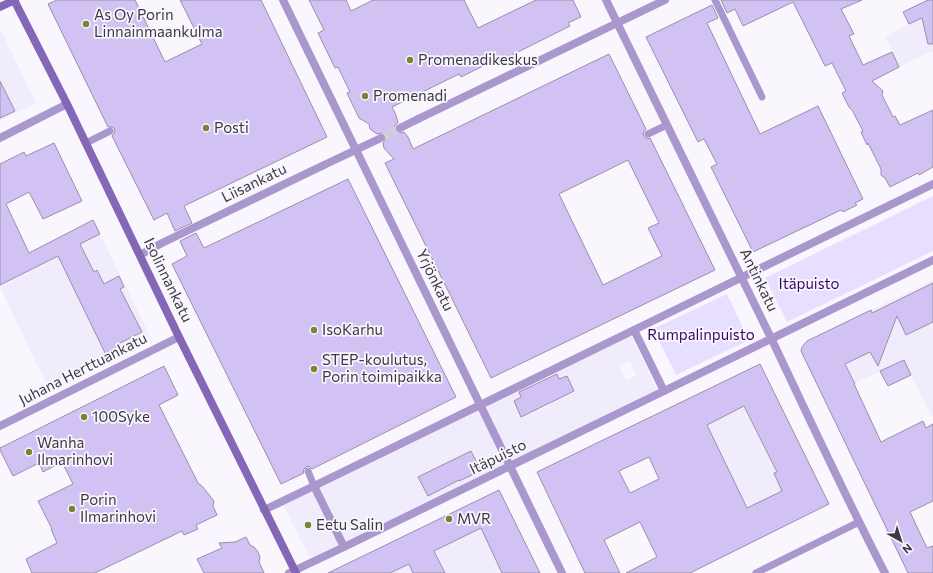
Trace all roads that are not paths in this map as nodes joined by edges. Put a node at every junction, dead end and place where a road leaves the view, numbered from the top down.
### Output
1 (14, 0) edge
2 (283, 0) edge
3 (606, 0) edge
4 (665, 0) edge
5 (715, 0) edge
6 (0, 7) edge
7 (617, 23) junction
8 (762, 97) dead end
9 (67, 104) junction
10 (667, 125) junction
11 (400, 128) tunnel mouth
12 (110, 131) dead end
13 (648, 134) dead end
14 (0, 138) edge
15 (381, 138) tunnel mouth
16 (86, 142) junction
17 (356, 150) junction
18 (933, 184) edge
19 (140, 255) junction
20 (933, 260) edge
21 (742, 277) junction
22 (634, 330) junction
23 (179, 336) junction
24 (771, 339) junction
25 (664, 391) junction
26 (480, 405) junction
27 (0, 426) edge
28 (510, 467) junction
29 (308, 471) dead end
30 (314, 486) junction
31 (264, 510) junction
32 (859, 522) junction
33 (344, 547) junction
34 (293, 572) edge
35 (562, 573) edge
36 (756, 573) edge
37 (885, 573) edge

1 - 6 main road
1 - 9 main road, Isolinnankatu
2 - 17 street, Yrjönkatu
3 - 7 street, Antinkatu
4 - 7 street
5 - 8 lane
7 - 10 street, Antinkatu
7 - 11 street
9 - 14 street
9 - 16 main road, Isolinnankatu
10 - 13 lane
10 - 21 street, Antinkatu
12 - 16 lane
15 - 17 street, Liisankatu
16 - 19 main road, Isolinnankatu
17 - 19 street, Liisankatu
17 - 26 street, Yrjönkatu
18 - 21 street
19 - 23 main road, Isolinnankatu
20 - 24 street, Itäpuisto
21 - 22 street
21 - 24 street, Antinkatu
22 - 25 street
22 - 26 street
23 - 27 street, Juhana Herttuankatu
23 - 31 main road, Isolinnankatu
24 - 25 street, Itäpuisto
24 - 32 street, Antinkatu
25 - 28 street, Itäpuisto
26 - 28 street, Yrjönkatu
26 - 30 street
28 - 33 street, Itäpuisto
28 - 35 street, Yrjönkatu
29 - 30 lane
30 - 31 street
30 - 33 street
31 - 34 main road, Isolinnankatu
32 - 36 lane
32 - 37 street, Antinkatu
33 - 34 street, Itäpuisto

